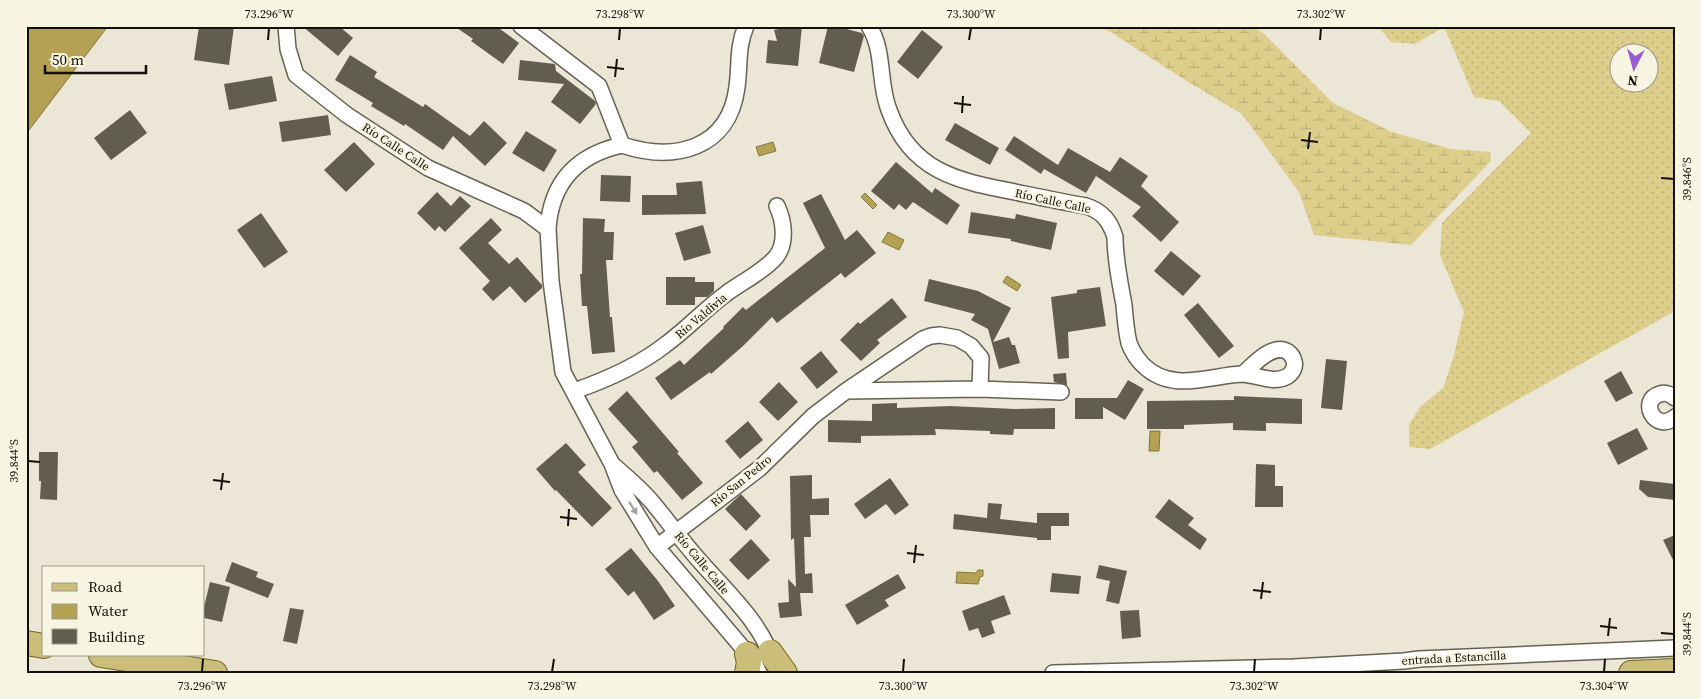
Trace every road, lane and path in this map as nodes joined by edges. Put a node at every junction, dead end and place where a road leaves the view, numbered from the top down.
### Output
1 (286, 26) edge
2 (521, 26) edge
3 (746, 26) edge
4 (869, 26) edge
5 (622, 145) junction
6 (777, 206) dead end
7 (548, 229) junction
8 (1243, 374) dead end
9 (980, 389) junction
10 (574, 391) junction
11 (846, 391) junction
12 (1061, 392) dead end
13 (1675, 398) edge
14 (1674, 419) edge
15 (612, 464) junction
16 (676, 532) junction
17 (656, 547) junction
18 (26, 643) edge
19 (42, 646) edge
20 (1675, 648) edge
21 (108, 656) edge
22 (760, 665) edge
23 (1402, 667) edge
24 (1675, 671) edge
25 (215, 673) edge
26 (785, 673) edge
27 (1053, 673) edge
28 (1631, 673) edge

1 - 7 street, Río Calle Calle
2 - 5 street
3 - 5 street
4 - 8 street, Río Calle Calle
5 - 7 street, Río Calle Calle
6 - 10 street, Río Valdivia
7 - 10 street, Río Calle Calle
9 - 11 street
9 - 11 street, Río San Pedro
9 - 12 street
10 - 15 street, Río Calle Calle
11 - 16 street, Río San Pedro
13 - 14 street
15 - 16 street, Río Calle Calle
15 -> 17 street, Río Calle Calle
16 - 17 street, Río San Pedro
16 - 22 street, Río Calle Calle
17 - 22 street, Río Calle Calle
18 - 19 main road
20 - 23 street, entrada a Estancilla
21 - 25 main road
22 - 26 main road
23 - 27 street, entrada a Estancilla
24 - 28 main road

